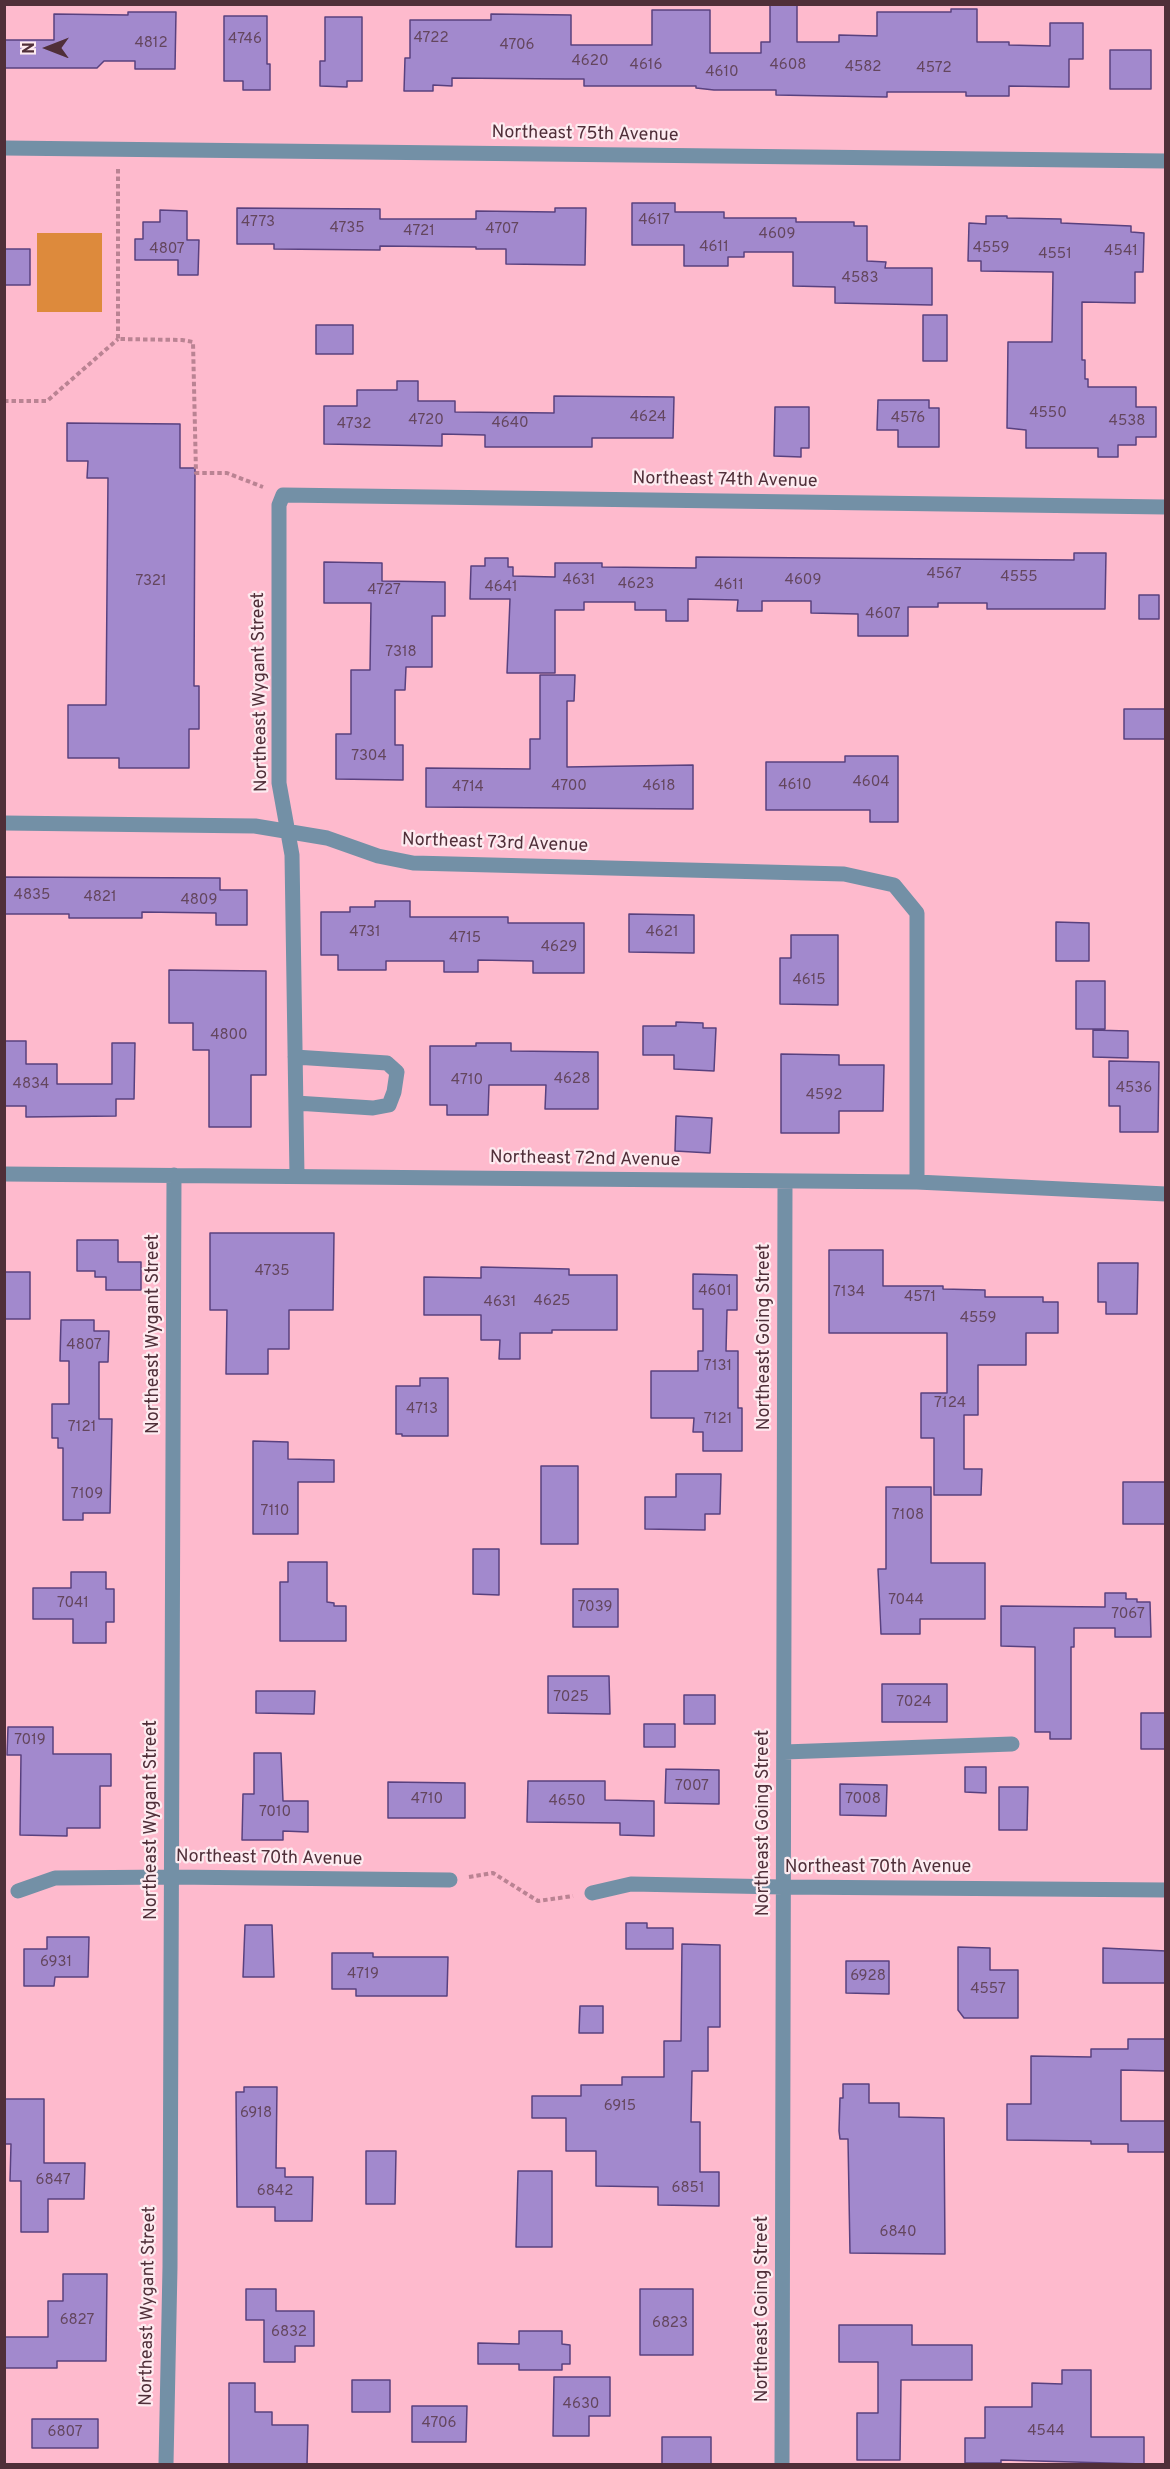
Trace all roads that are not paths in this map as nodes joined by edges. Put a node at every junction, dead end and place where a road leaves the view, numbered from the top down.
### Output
1 (4, 148) edge
2 (1166, 161) edge
3 (283, 495) joint
4 (1166, 507) edge
5 (4, 823) edge
6 (288, 832) junction
7 (295, 1057) junction
8 (296, 1103) junction
9 (4, 1174) edge
10 (174, 1175) junction
11 (297, 1176) junction
12 (784, 1181) junction
13 (917, 1182) junction
14 (1166, 1194) edge
15 (1012, 1744) dead end
16 (784, 1752) junction
17 (171, 1877) junction
18 (450, 1880) road end
19 (783, 1887) junction
20 (1166, 1890) edge
21 (18, 1891) dead end
22 (592, 1893) road end
23 (166, 2464) edge
24 (782, 2464) edge

1 - 2 street, Northeast 75th Avenue
3 - 4 street, Northeast 74th Avenue
3 - 6 street, Northeast Wygant Street
5 - 6 street, Northeast 73rd Avenue
6 - 7 street, Northeast Wygant Street
6 - 13 street, Northeast 73rd Avenue
7 - 8 street, Northeast Wygant Street
7 - 8 street
8 - 11 street, Northeast Wygant Street
9 - 10 street, Northeast 72nd Avenue
10 - 11 street, Northeast 72nd Avenue
10 - 17 street, Northeast Wygant Street
11 - 12 street, Northeast 72nd Avenue
12 - 13 street, Northeast 72nd Avenue
12 - 16 street, Northeast Going Street
13 - 14 street, Northeast 72nd Avenue
15 - 16 street
16 - 19 street, Northeast Going Street
17 - 18 street, Northeast 70th Avenue
17 - 21 street, Northeast 70th Avenue
17 - 23 street, Northeast Wygant Street
19 - 20 street, Northeast 70th Avenue
19 - 22 street, Northeast 70th Avenue
19 - 24 street, Northeast Going Street

